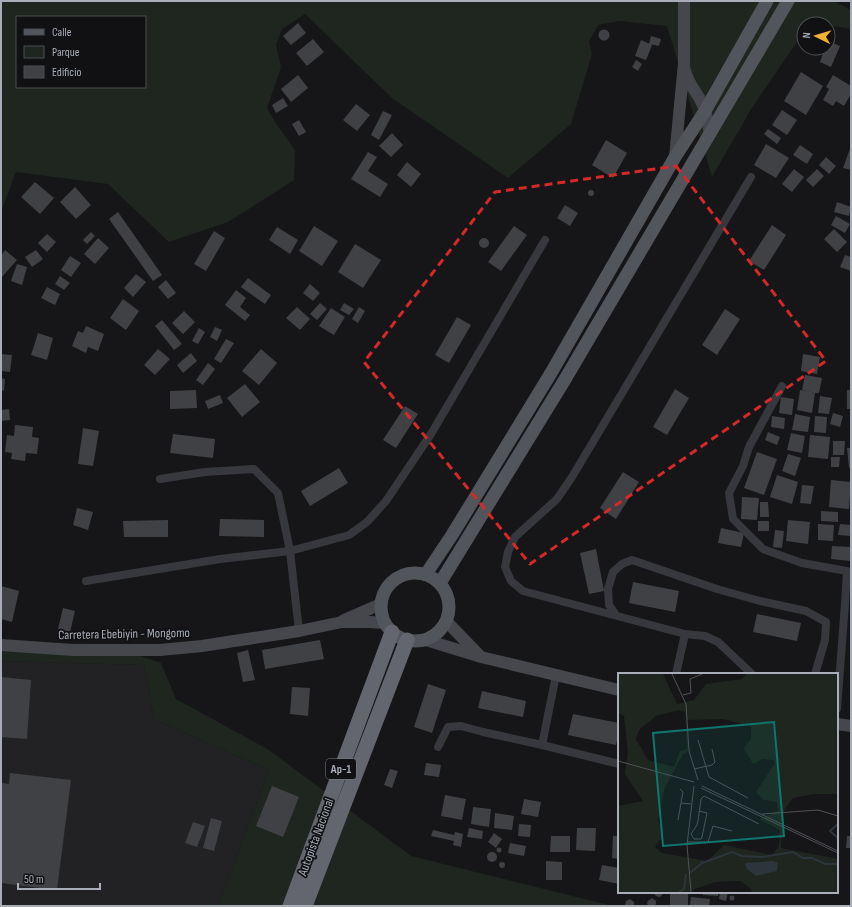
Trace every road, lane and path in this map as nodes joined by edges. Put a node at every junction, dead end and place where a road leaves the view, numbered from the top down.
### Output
1 (684, 1) edge
2 (767, 1) edge
3 (788, 1) edge
4 (684, 63) junction
5 (705, 111) junction
6 (710, 134) junction
7 (676, 157) junction
8 (751, 177) dead end
9 (546, 240) dead end
10 (782, 386) dead end
11 (160, 479) dead end
12 (290, 550) junction
13 (426, 574) junction
14 (86, 581) dead end
15 (440, 583) junction
16 (381, 604) junction
17 (616, 615) junction
18 (446, 621) junction
19 (342, 622) junction
20 (389, 628) junction
21 (299, 631) junction
22 (685, 634) junction
23 (407, 640) junction
24 (426, 640) junction
25 (1, 645) edge
26 (481, 656) junction
27 (676, 673) edge
28 (751, 673) edge
29 (815, 673) edge
30 (556, 675) junction
31 (618, 690) edge
32 (838, 696) edge
33 (838, 724) edge
34 (851, 726) edge
35 (542, 745) junction
36 (438, 747) dead end
37 (618, 764) edge
38 (290, 906) edge
39 (305, 906) edge

1 - 4 street
2 - 5 main road
3 - 6 main road
4 - 5 street
4 - 7 street
5 - 6 street
5 - 7 main road
6 - 15 main road
7 - 13 main road
8 - 17 street
9 - 12 street
10 - 32 street
11 - 12 street
12 - 14 street
12 - 21 street
13 - 15 main road
13 - 16 main road
15 - 18 main road
16 - 19 street, Carretera Ebebiyin - Mongomo
16 - 20 main road
17 - 22 street
17 - 29 street
18 - 24 main road
18 - 26 street
19 - 20 street, Carretera Ebebiyin - Mongomo
19 - 21 street, Carretera Ebebiyin - Mongomo
20 - 23 main road
20 - 38 highway, Autopista Nacional / Ap-1
21 - 25 street, Carretera Ebebiyin - Mongomo
22 - 27 street
22 - 28 street
23 - 24 main road
23 - 39 highway, Autopista Nacional / Ap-1
24 - 26 street
26 - 30 street
30 - 31 street
30 - 35 street
33 - 34 street
35 - 36 street
35 - 37 street

